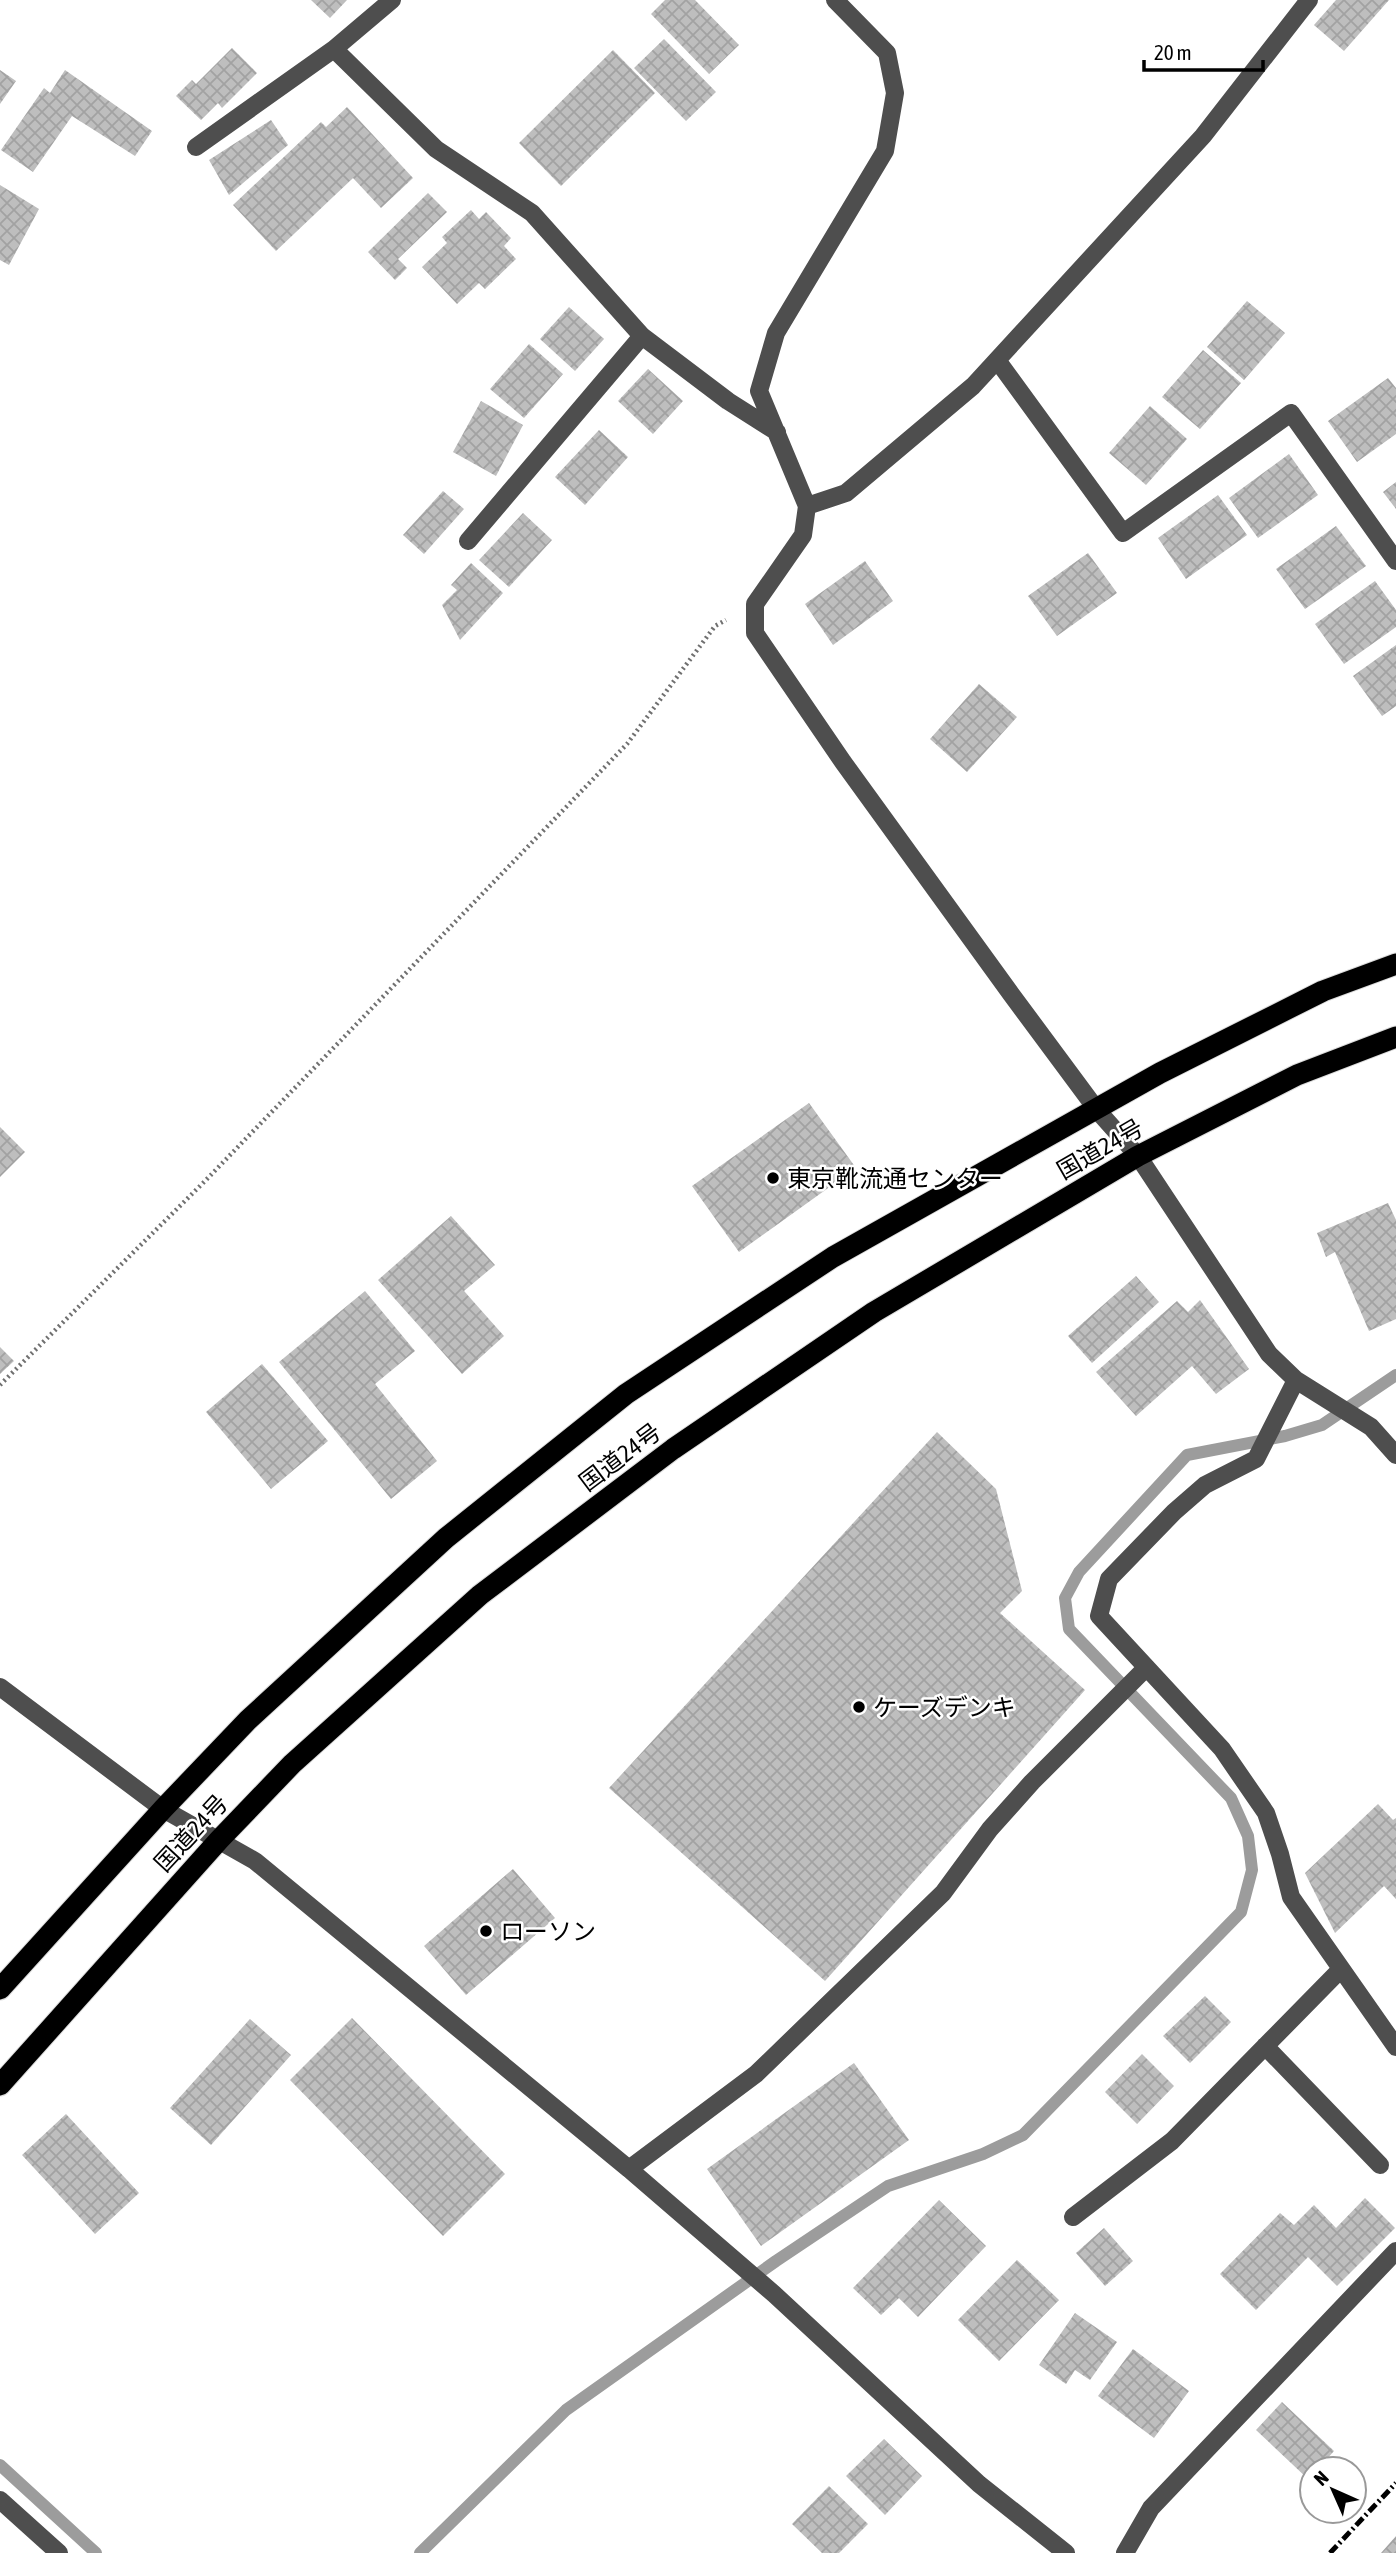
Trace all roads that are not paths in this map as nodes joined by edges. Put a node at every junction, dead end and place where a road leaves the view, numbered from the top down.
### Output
1 (392, 0) edge
2 (835, 0) edge
3 (1309, 0) edge
4 (334, 49) junction
5 (196, 146) dead end
6 (642, 336) junction
7 (997, 360) junction
8 (777, 432) junction
9 (807, 506) junction
10 (468, 541) dead end
11 (1396, 561) edge
12 (1396, 964) edge
13 (1396, 1037) edge
14 (1097, 1110) junction
15 (1138, 1156) junction
16 (1296, 1380) junction
17 (1396, 1455) edge
18 (1141, 1674) junction
19 (0, 1687) edge
20 (163, 1809) junction
21 (219, 1840) junction
22 (1341, 1969) junction
23 (0, 1989) edge
24 (1265, 2046) junction
25 (1396, 2047) edge
26 (0, 2085) edge
27 (1380, 2165) dead end
28 (629, 2169) junction
29 (1073, 2217) dead end
30 (1396, 2251) edge
31 (0, 2500) edge
32 (60, 2553) edge
33 (1065, 2553) edge
34 (1125, 2553) edge

1 - 4 street
2 - 8 street
3 - 7 street
4 - 5 street
4 - 6 street
6 - 8 street
6 - 10 street
7 - 9 street
7 - 11 street
8 - 9 street
9 - 14 street
12 - 14 highway, 国道24号
13 - 15 highway, 国道24号
14 - 15 street
14 - 20 highway, 国道24号
15 - 16 street
15 - 21 highway, 国道24号
16 - 17 street
16 - 18 street
18 - 22 street
18 - 28 street
19 - 20 street
20 - 21 street
20 - 23 highway, 国道24号
21 - 26 highway, 国道24号
21 - 28 street
22 - 24 street
22 - 25 street
24 - 27 street
24 - 29 street
28 - 33 street
30 - 34 street
31 - 32 street

